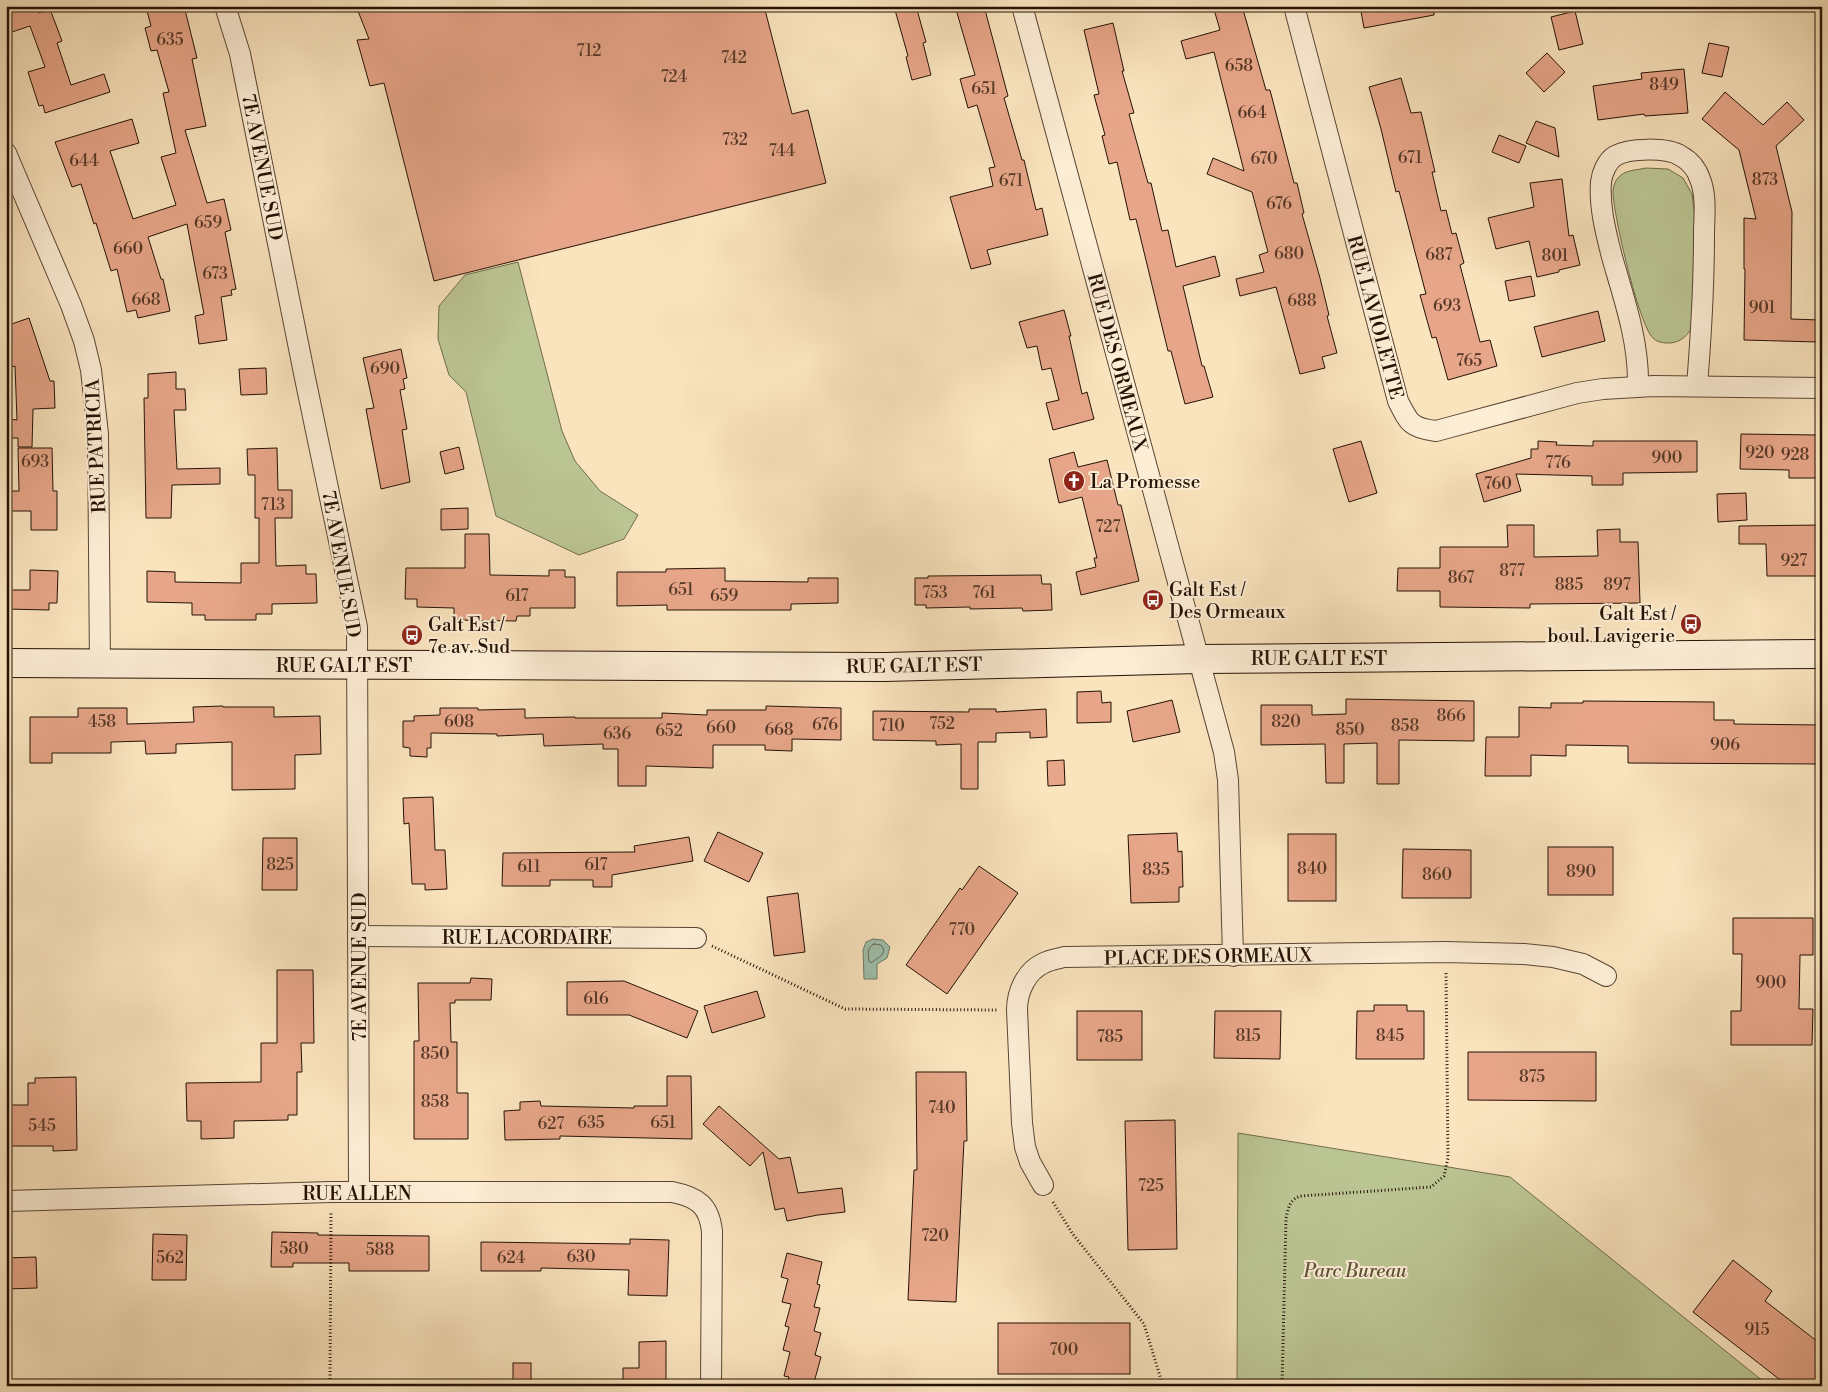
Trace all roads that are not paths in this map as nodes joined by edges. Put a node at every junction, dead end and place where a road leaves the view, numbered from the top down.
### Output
1 (225, 6) edge
2 (1022, 6) edge
3 (1294, 6) edge
4 (6, 153) edge
5 (1638, 386) junction
6 (1697, 386) junction
7 (1822, 388) edge
8 (1822, 654) edge
9 (1198, 659) junction
10 (6, 663) edge
11 (358, 664) junction
12 (100, 665) junction
13 (358, 936) junction
14 (696, 938) road end
15 (1233, 956) junction
16 (1606, 976) dead end
17 (1043, 1184) road end
18 (359, 1192) junction
19 (6, 1201) edge
20 (711, 1386) edge

1 - 11 street, 7E AVENUE SUD
2 - 9 street, RUE DES ORMEAUX
3 - 5 street, RUE LAVIOLETTE
4 - 12 street, RUE PATRICIA
5 - 6 street, RUE LAVIOLETTE
5 - 6 street
6 - 7 street, RUE LAVIOLETTE
8 - 9 main road, RUE GALT EST
9 - 11 main road, RUE GALT EST
9 - 15 street, RUE DES ORMEAUX
10 - 12 main road, RUE GALT EST
11 - 12 main road, RUE GALT EST
11 - 13 street, 7E AVENUE SUD
13 - 14 street, RUE LACORDAIRE
13 - 18 street, 7E AVENUE SUD
15 - 16 street, PLACE DES ORMEAUX
15 - 17 street, PLACE DES ORMEAUX
18 - 19 street, RUE ALLEN
18 - 20 street, RUE ALLEN

